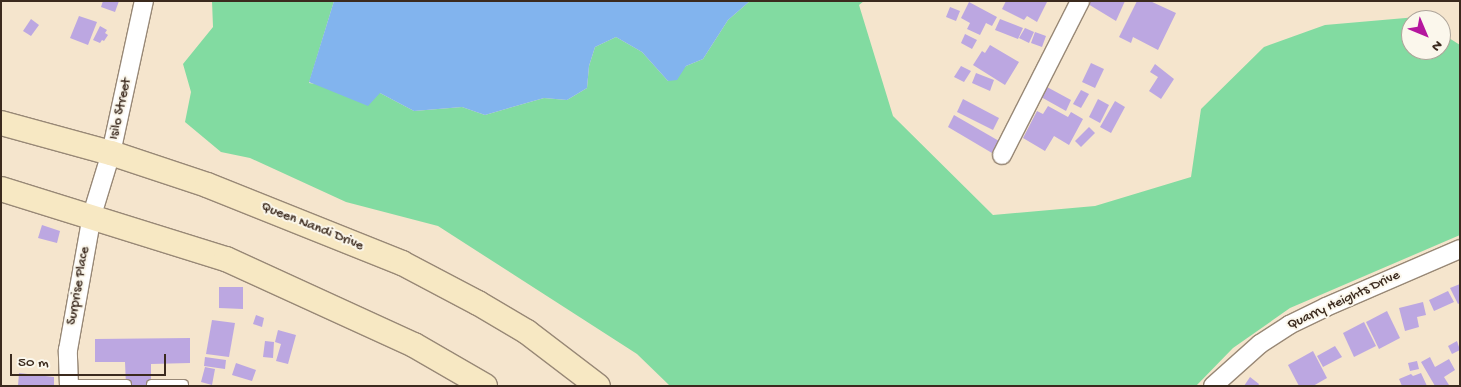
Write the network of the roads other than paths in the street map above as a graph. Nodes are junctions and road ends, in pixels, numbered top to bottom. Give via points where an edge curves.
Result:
1 (144, 1) edge
2 (1080, 1) edge
3 (1, 122) edge
4 (111, 152) junction
5 (1002, 155) dead end
6 (1, 189) edge
7 (92, 215) junction
8 (1460, 248) edge
9 (126, 384) dead end
10 (151, 384) dead end
11 (183, 384) dead end
12 (69, 385) edge
13 (485, 386) edge
14 (598, 386) edge
15 (1213, 386) edge

1 - 4 street, Isilo Street
2 - 5 street
3 - 4 main road, Queen Nandi Drive
4 - 7 street, Isilo Street
4 - 14 main road, Queen Nandi Drive via 207,185 402,263 526,332
6 - 7 main road
7 - 12 street, Surprise Place via 68,350
7 - 13 main road via 274,278 414,345
8 - 15 street, Quarry Heights Drive via 1289,325 1260,344
9 - 12 lane
10 - 11 lane

